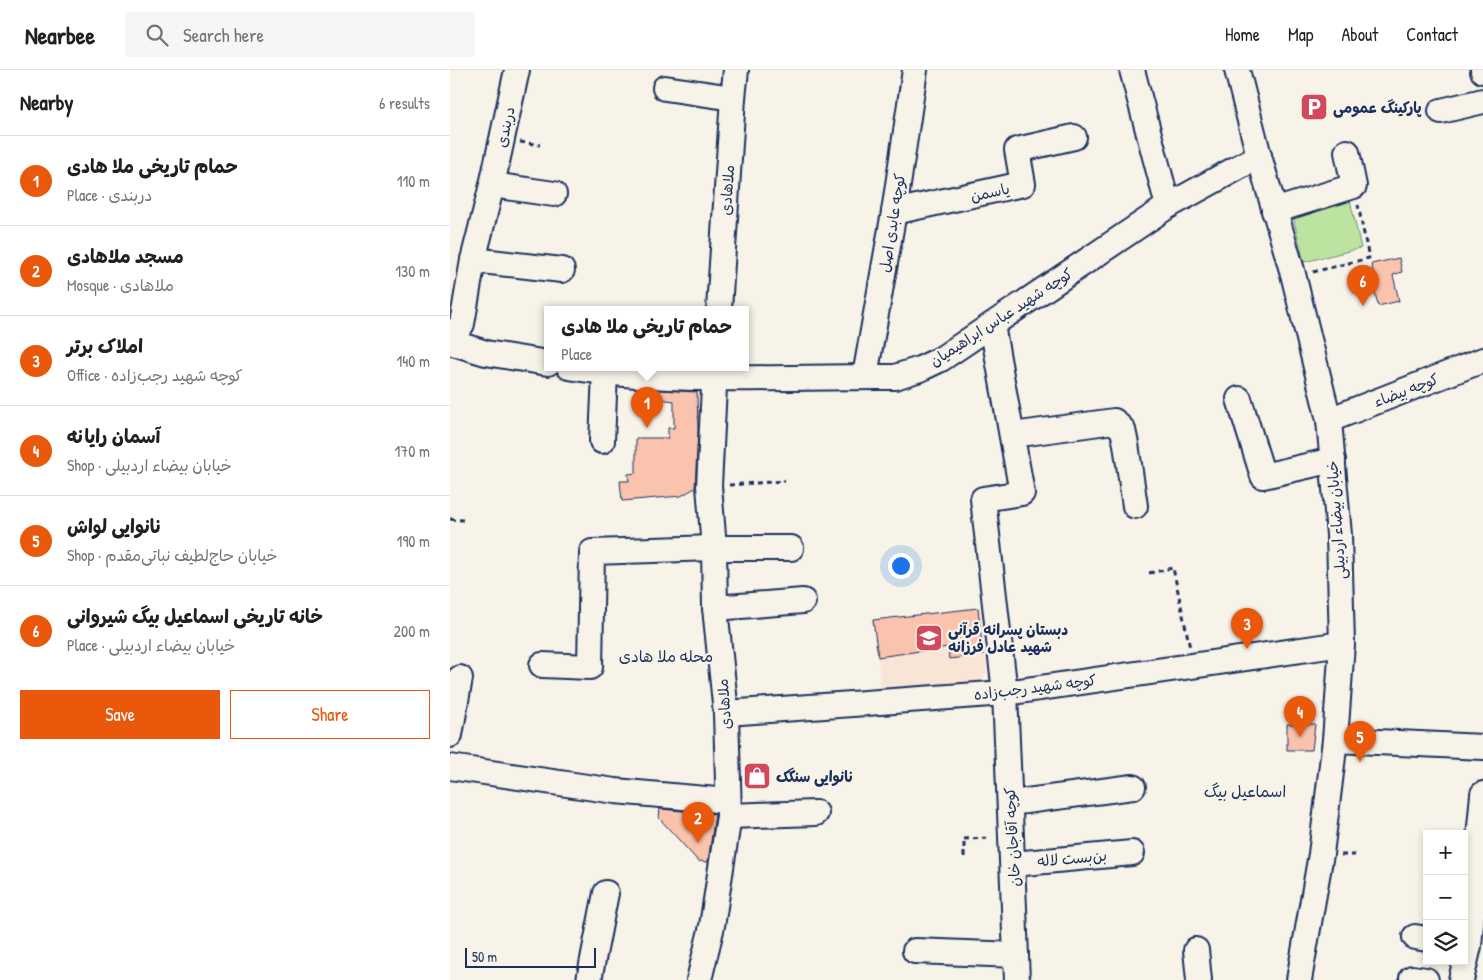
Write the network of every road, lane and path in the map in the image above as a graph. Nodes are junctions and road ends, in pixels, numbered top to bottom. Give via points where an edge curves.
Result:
1 (517, 70) edge
2 (736, 70) edge
3 (915, 70) edge
4 (1132, 70) edge
5 (1237, 70) edge
6 (665, 88) dead end
7 (732, 98) junction
8 (1483, 101) edge
9 (1441, 111) dead end
10 (1074, 137) dead end
11 (1347, 152) dead end
12 (1258, 156) junction
13 (492, 185) junction
14 (1354, 186) junction
15 (554, 194) dead end
16 (1168, 206) junction
17 (1274, 210) junction
18 (894, 212) junction
19 (473, 260) junction
20 (562, 270) dead end
21 (1293, 277) junction
22 (719, 306) edge
23 (992, 325) junction
24 (450, 341) edge
25 (1483, 360) edge
26 (544, 362) edge
27 (593, 371) edge
28 (715, 372) edge
29 (605, 373) junction
30 (865, 376) junction
31 (1239, 399) dead end
32 (1330, 420) junction
33 (1013, 436) junction
34 (602, 441) dead end
35 (1333, 460) junction
36 (784, 481) dead end
37 (709, 486) junction
38 (1135, 506) dead end
39 (450, 519) edge
40 (463, 520) dead end
41 (714, 548) junction
42 (792, 548) dead end
43 (1149, 573) dead end
44 (803, 601) dead end
45 (715, 608) junction
46 (1342, 644) junction
47 (542, 665) dead end
48 (1194, 665) junction
49 (460, 678) dead end
50 (1005, 693) junction
51 (726, 713) junction
52 (450, 735) edge
53 (1335, 740) junction
54 (1483, 747) edge
55 (450, 767) edge
56 (1133, 787) dead end
57 (1483, 794) edge
58 (1010, 804) junction
59 (728, 808) junction
60 (816, 813) dead end
61 (1012, 837) junction
62 (1132, 853) dead end
63 (964, 857) dead end
64 (1013, 864) junction
65 (606, 893) dead end
66 (1468, 927) edge
67 (1196, 950) dead end
68 (915, 951) dead end
69 (1016, 955) junction
70 (1463, 965) edge
71 (589, 980) edge
72 (699, 980) edge
73 (1017, 980) edge
74 (1199, 980) edge
75 (1299, 980) edge
76 (1461, 980) edge

1 - 13 street, دربندی
2 - 7 street, ملاهادی
3 - 18 street, کوچه عابدی اصل
4 - 16 street
5 - 12 street, خیابان بیضاء اردبیلی
6 - 7 street
7 - 22 street, ملاهادی
8 - 9 street
10 - 18 street, یاسمن via 1017,150 1023,184
11 - 14 street
12 - 16 street, کوچه شهید عباس ابراهیمیان
12 - 17 street, خیابان بیضاء اردبیلی
13 - 15 street
13 - 19 street, دربندی
14 - 17 street
14 - 21 path via 1369,258
16 - 23 street, کوچه شهید عباس ابراهیمیان
17 - 21 street, خیابان بیضاء اردبیلی
18 - 30 street, کوچه عابدی اصل
19 - 20 street
19 - 24 street, دربندی via 462,324
21 - 32 street, خیابان بیضاء اردبیلی
23 - 30 street, کوچه شهید عباس ابراهیمیان via 941,359 920,368 895,377
23 - 33 street
24 - 26 street, دربندی via 486,353
25 - 32 street, کوچه بیضاء
27 - 29 street
28 - 29 street
28 - 30 street, کوچه شهید عباس ابراهیمیان
28 - 37 street, ملاهادی
29 - 34 street
31 - 35 street via 1263,476
32 - 35 street, خیابان بیضاء اردبیلی
33 - 38 street via 1114,421 1122,430 1126,444
33 - 50 street, کوچه آقاجان خان via 1022,493 983,499
35 - 46 street, خیابان بیضاء اردبیلی
36 - 37 path
37 - 41 street, ملاهادی
39 - 40 path
41 - 42 street
41 - 45 street, ملاهادی
41 - 47 street via 592,552 590,667
43 - 48 path via 1173,568
44 - 45 street
45 - 51 street, ملاهادی
46 - 48 street, کوچه شهید رجب‌زاده
46 - 53 street, خیابان بیضاء اردبیلی
48 - 50 street, کوچه شهید رجب‌زاده
49 - 52 street
50 - 51 street, کوچه شهید رجب‌زاده
50 - 58 street, کوچه آقاجان خان
51 - 59 street, ملاهادی
53 - 54 street
53 - 75 street, خیابان بیضاء اردبیلی
55 - 59 street
56 - 58 street
57 - 66 street
58 - 61 street, کوچه آقاجان خان
59 - 60 street
59 - 72 street, ملاهادی via 712,926
61 - 63 path via 964,838
61 - 64 street, کوچه آقاجان خان
62 - 64 street, بن‌بست لاله
64 - 69 street, کوچه آقاجان خان
65 - 71 street
67 - 74 street
68 - 69 street
69 - 73 street, کوچه آقاجان خان
70 - 76 street

